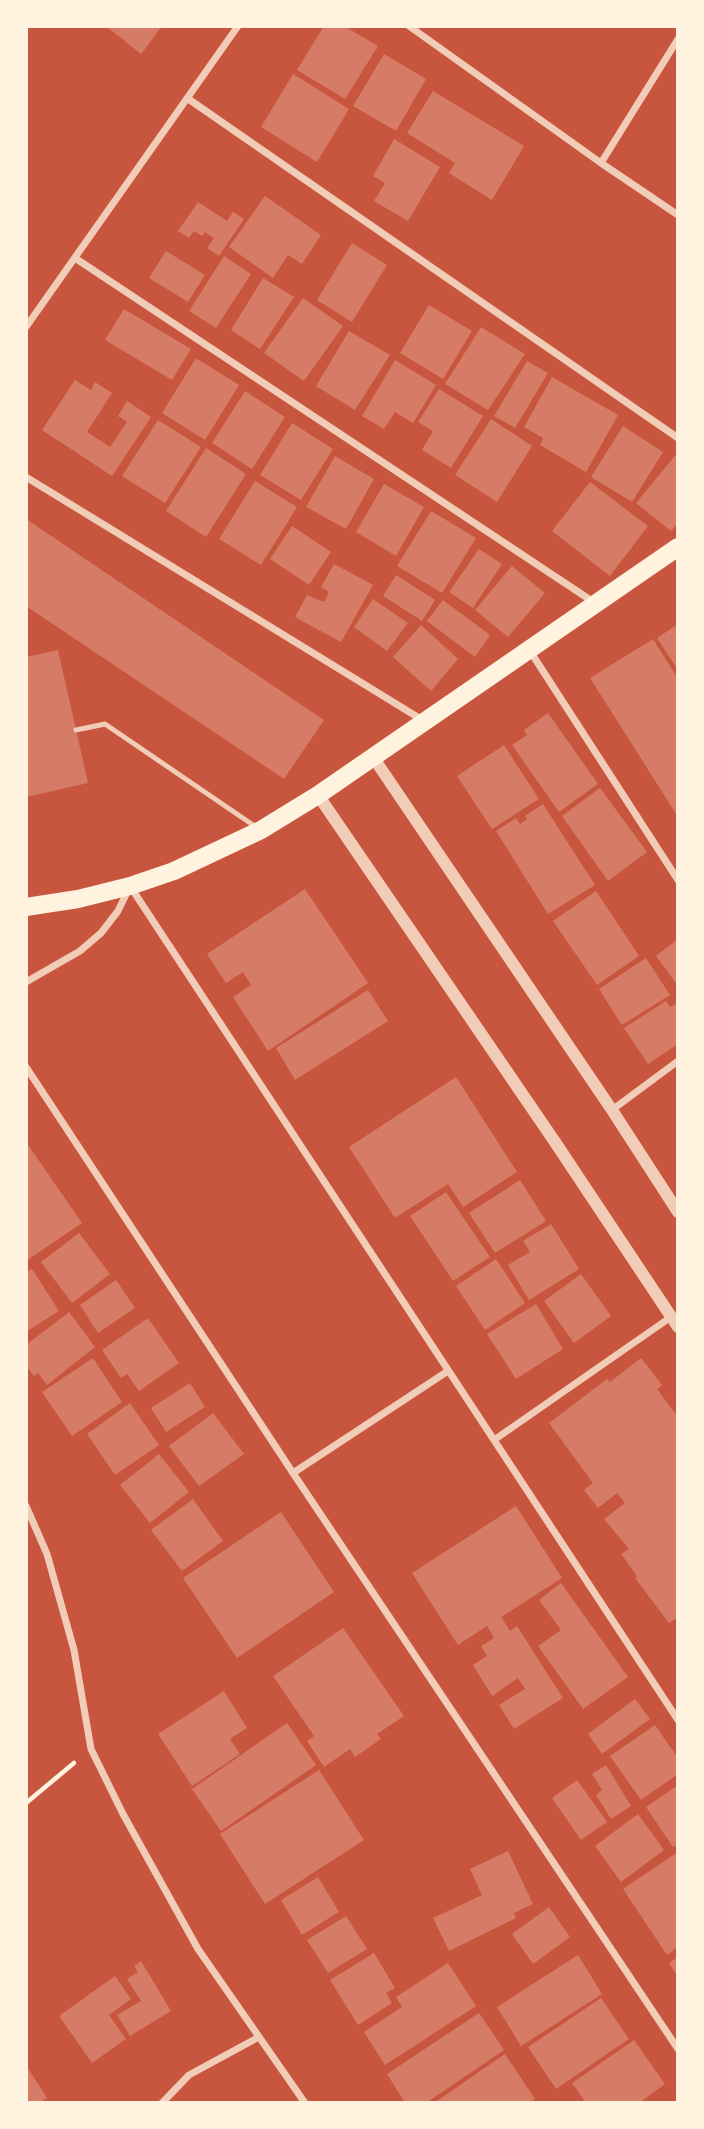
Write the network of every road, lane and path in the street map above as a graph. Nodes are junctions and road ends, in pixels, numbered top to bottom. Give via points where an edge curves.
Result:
1 (238, 26) edge
2 (409, 26) edge
3 (678, 39) edge
4 (187, 98) junction
5 (601, 163) junction
6 (678, 215) edge
7 (75, 258) junction
8 (26, 327) edge
9 (678, 438) edge
10 (26, 477) edge
11 (674, 553) edge
12 (595, 604) junction
13 (529, 649) junction
14 (424, 721) junction
15 (76, 730) dead end
16 (373, 757) junction
17 (318, 796) junction
18 (261, 830) junction
19 (678, 880) edge
20 (130, 886) junction
21 (26, 907) edge
22 (26, 982) edge
23 (678, 1061) edge
24 (26, 1067) edge
25 (612, 1110) junction
26 (678, 1212) edge
27 (674, 1322) edge
28 (448, 1371) junction
29 (494, 1440) junction
30 (293, 1473) junction
31 (26, 1506) edge
32 (678, 1720) edge
33 (91, 1749) junction
34 (26, 1803) edge
35 (259, 2037) junction
36 (678, 2049) edge
37 (162, 2103) edge
38 (305, 2103) edge

1 - 4 street
2 - 5 street
3 - 5 street
4 - 7 street
4 - 9 street
5 - 6 street
7 - 8 street
7 - 12 street
10 - 14 street
11 - 12 main road
12 - 13 main road
13 - 14 main road
13 - 19 street
14 - 16 main road
15 - 18 lane via 105,724
16 - 17 main road
16 - 25 street
17 - 18 main road
17 - 27 street
18 - 20 main road via 185,867
20 - 21 main road
20 - 22 street via 101,933 80,951
20 - 28 street
23 - 25 street
24 - 30 street
25 - 26 street
27 - 29 street
28 - 29 street
28 - 30 street
29 - 32 street
30 - 36 street
31 - 33 street via 47,1554 74,1650
33 - 34 path
33 - 35 street via 198,1949
35 - 37 street via 188,2075
35 - 38 street

